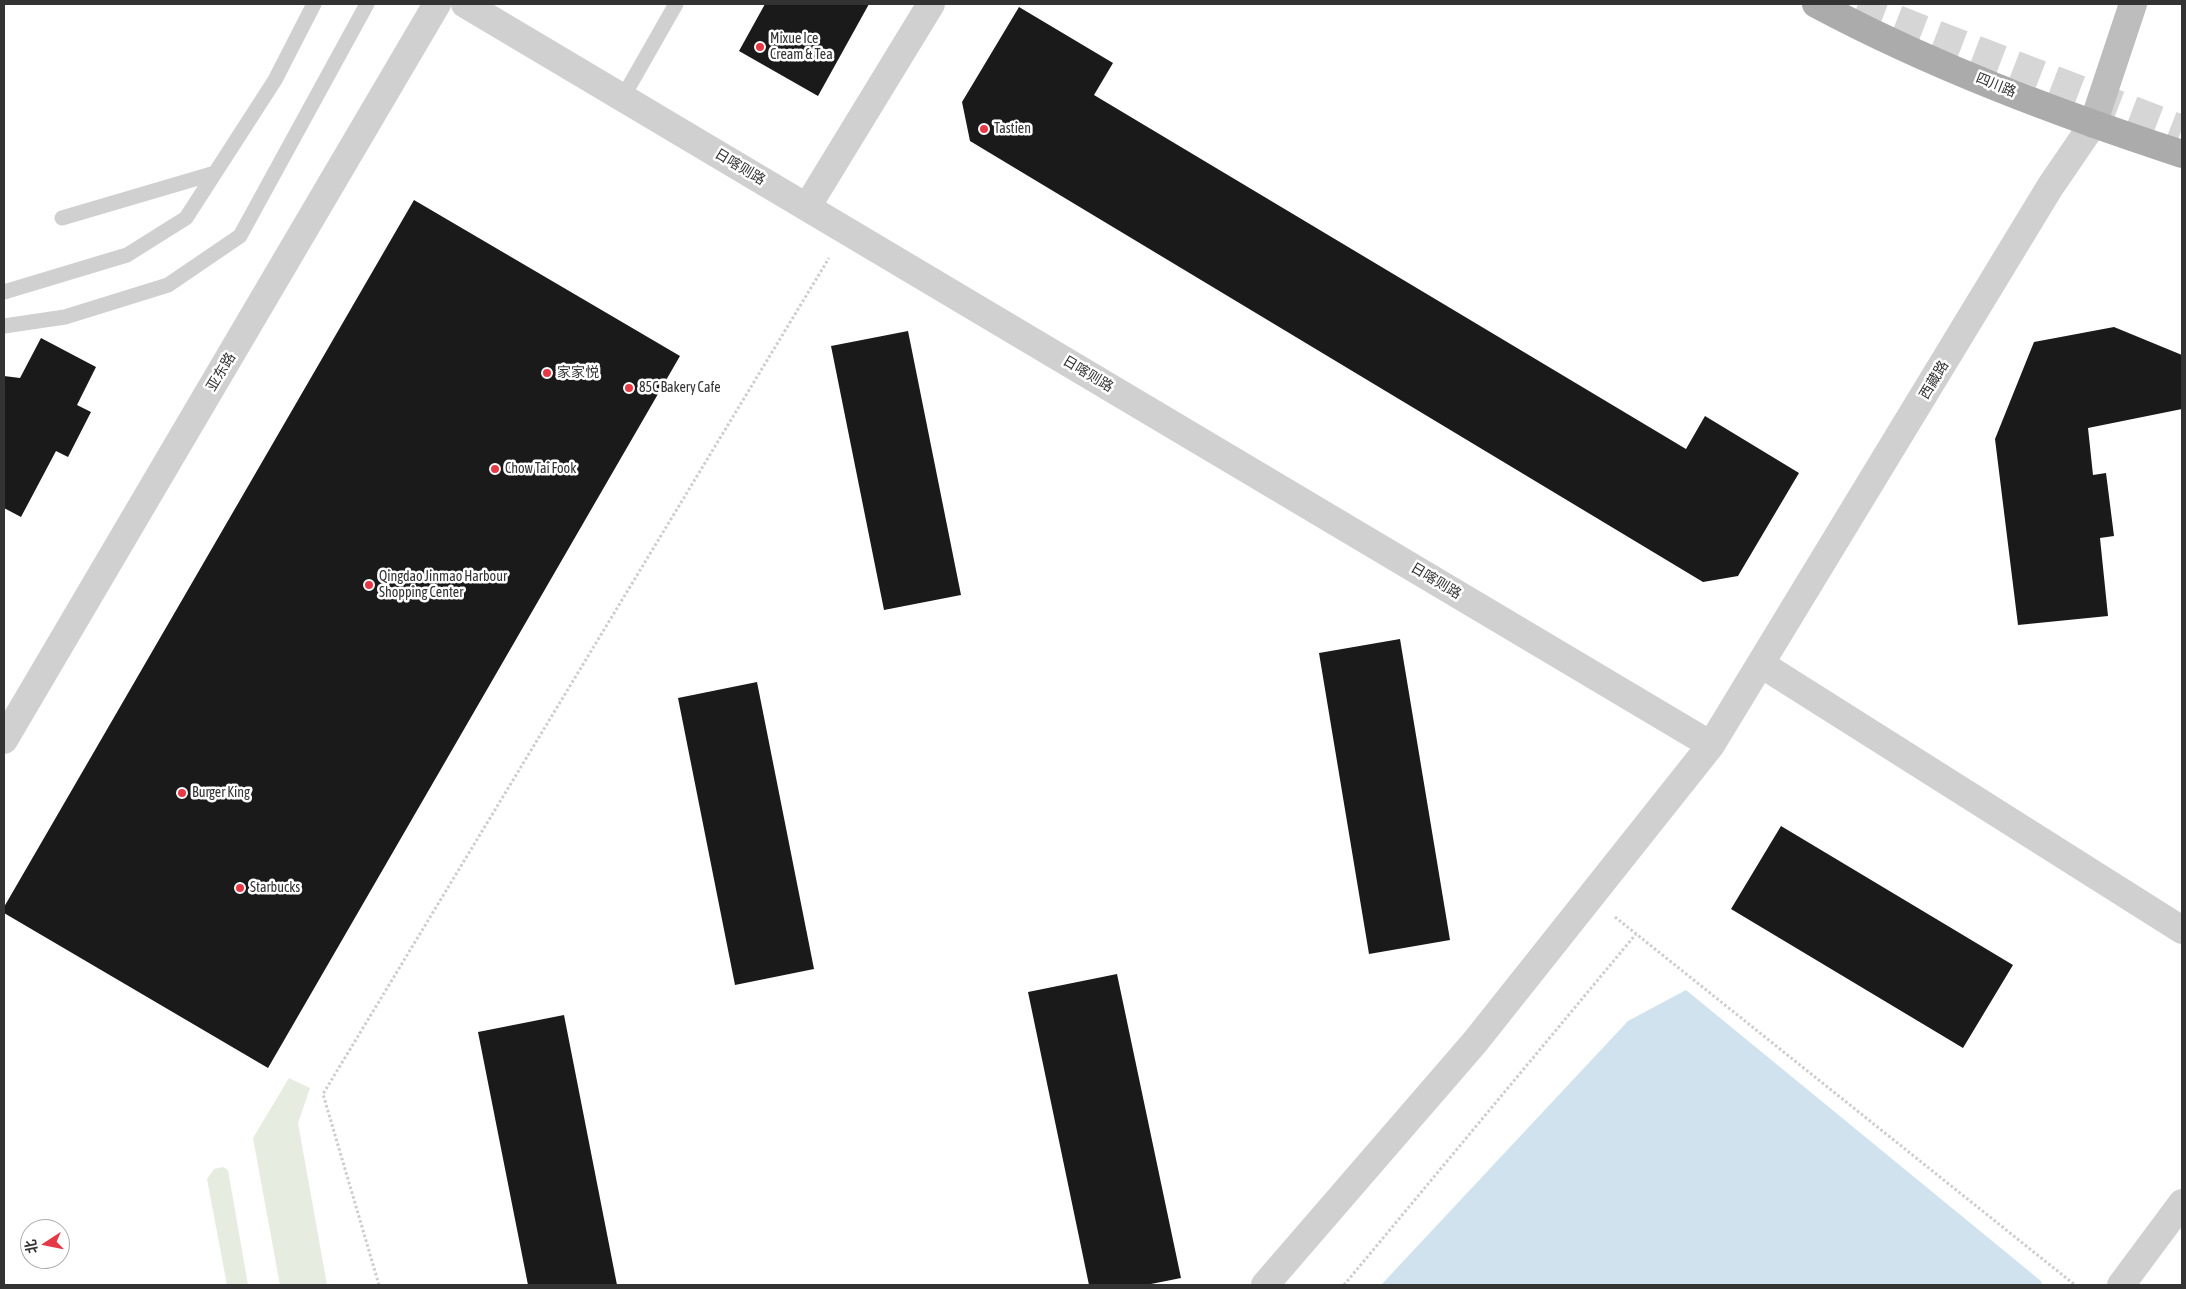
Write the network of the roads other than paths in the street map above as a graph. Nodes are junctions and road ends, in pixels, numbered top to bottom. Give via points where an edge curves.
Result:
1 (314, 4) edge
2 (367, 4) edge
3 (438, 4) edge
4 (465, 4) edge
5 (676, 4) edge
6 (931, 4) edge
7 (1816, 4) edge
8 (2133, 4) edge
9 (623, 97) junction
10 (2093, 124) junction
11 (2182, 154) edge
12 (215, 173) junction
13 (807, 207) junction
14 (62, 218) dead end
15 (4, 292) edge
16 (4, 326) edge
17 (1761, 664) junction
18 (4, 740) edge
19 (1711, 745) junction
20 (2182, 930) edge
21 (2182, 1203) edge
22 (1265, 1285) edge
23 (2121, 1285) edge

1 - 12 lane via 275,80
2 - 16 lane via 240,236 168,285 66,317
3 - 18 street, 亚东路
4 - 9 street, 日喀则路
5 - 9 lane
6 - 13 street
7 - 10 main road, 四川路 via 1878,37
8 - 10 street, 西藏路
9 - 13 street, 日喀则路
10 - 11 main road, 四川路
10 - 17 street, 西藏路 via 2050,187
12 - 14 lane
12 - 15 lane via 186,218 127,255
13 - 19 street, 日喀则路
17 - 19 street, 西藏路
17 - 20 street
19 - 22 street, 西藏路 via 1475,1042
21 - 23 street

